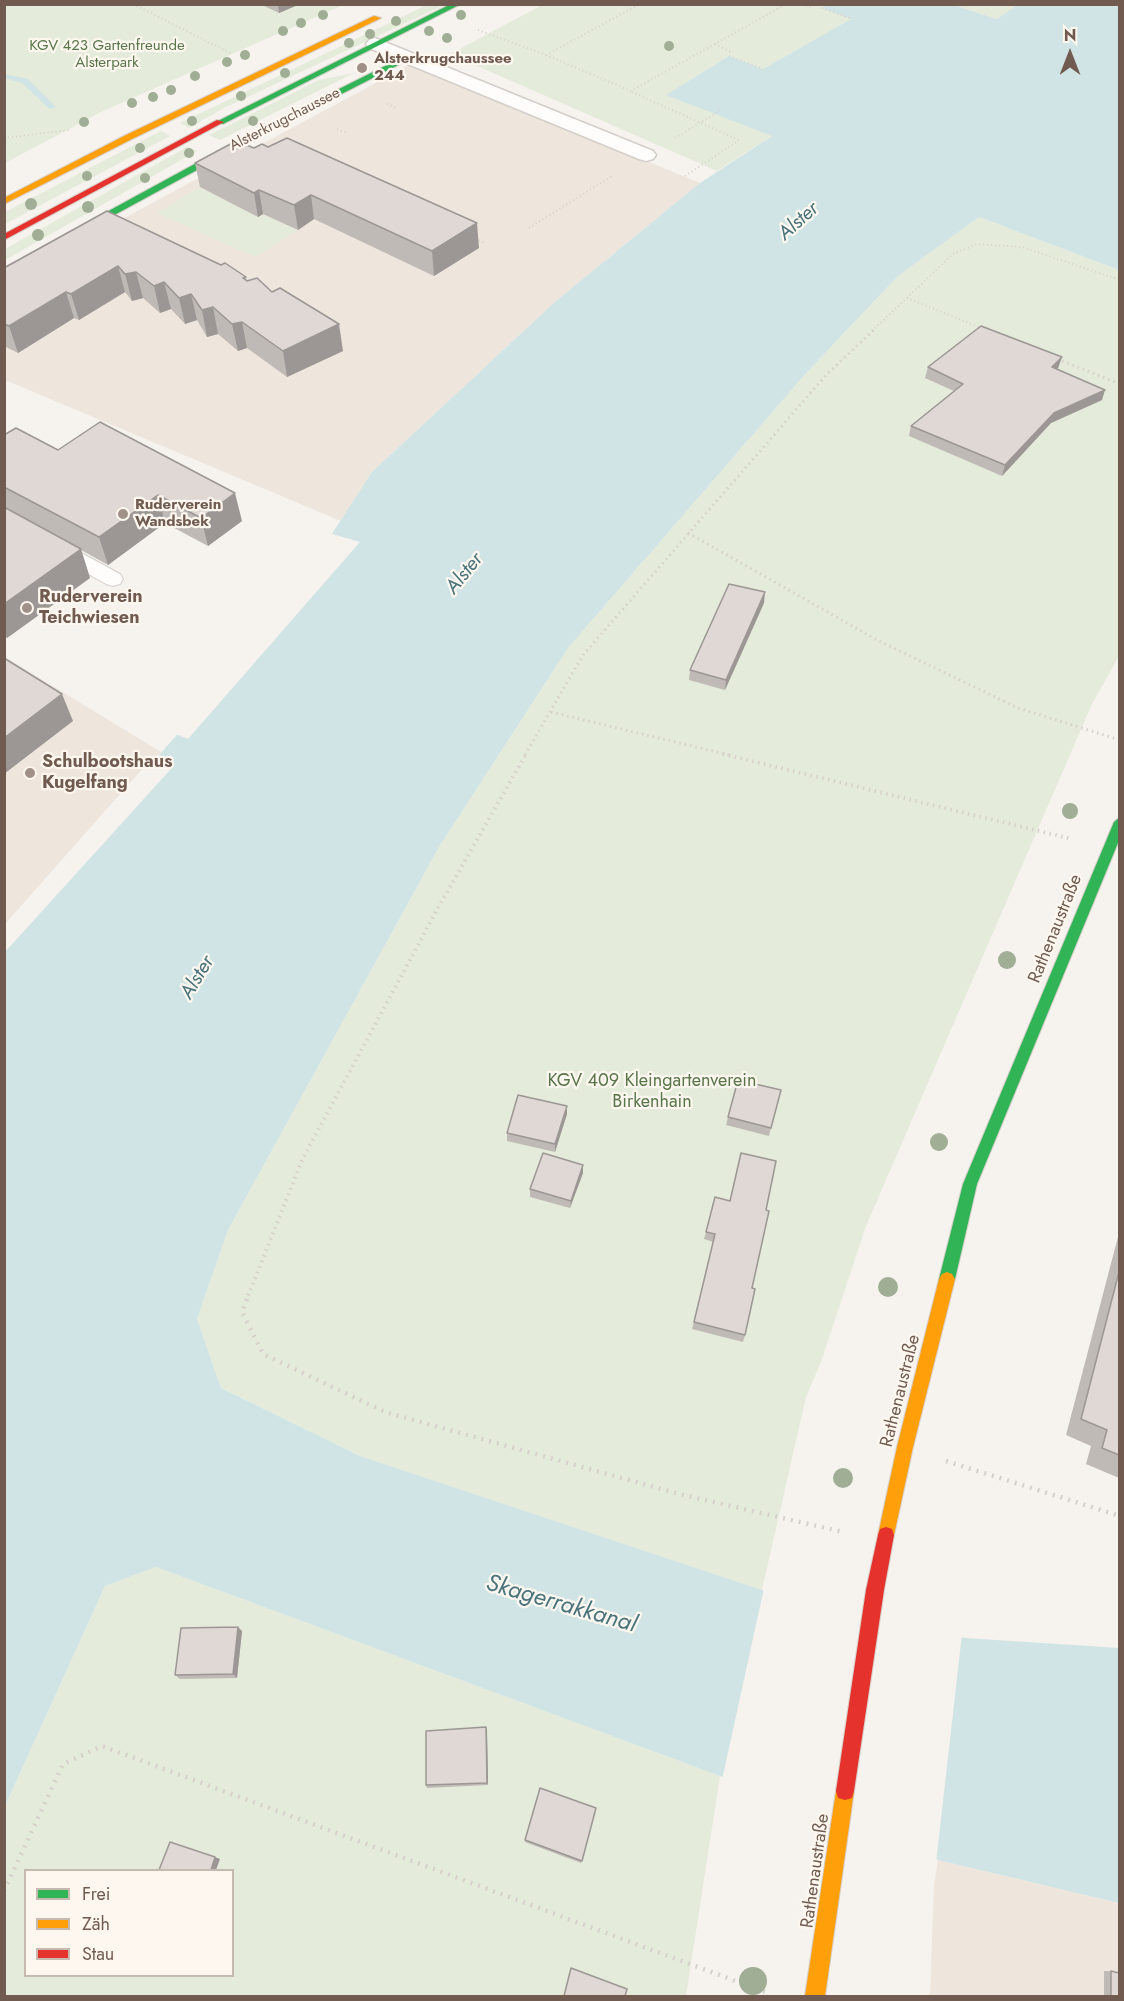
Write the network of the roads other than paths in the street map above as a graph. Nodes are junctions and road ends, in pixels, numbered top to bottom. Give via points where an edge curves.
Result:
1 (458, 4) edge
2 (385, 15) dead end
3 (375, 44) junction
4 (408, 58) junction
5 (646, 155) road end
6 (4, 202) edge
7 (4, 238) edge
8 (4, 272) edge
9 (4, 517) edge
10 (113, 579) dead end
11 (1119, 822) edge
12 (815, 1996) edge

1 - 3 street, Alsterkrugchaussee
2 - 6 street via 129,137
3 - 4 street
3 - 7 street, Alsterkrugchaussee via 190,137
4 - 5 street
4 - 8 street, Alsterkrugchaussee via 262,131
9 - 10 lane
11 - 12 street, Rathenaustraße via 970,1184 905,1447 875,1590

